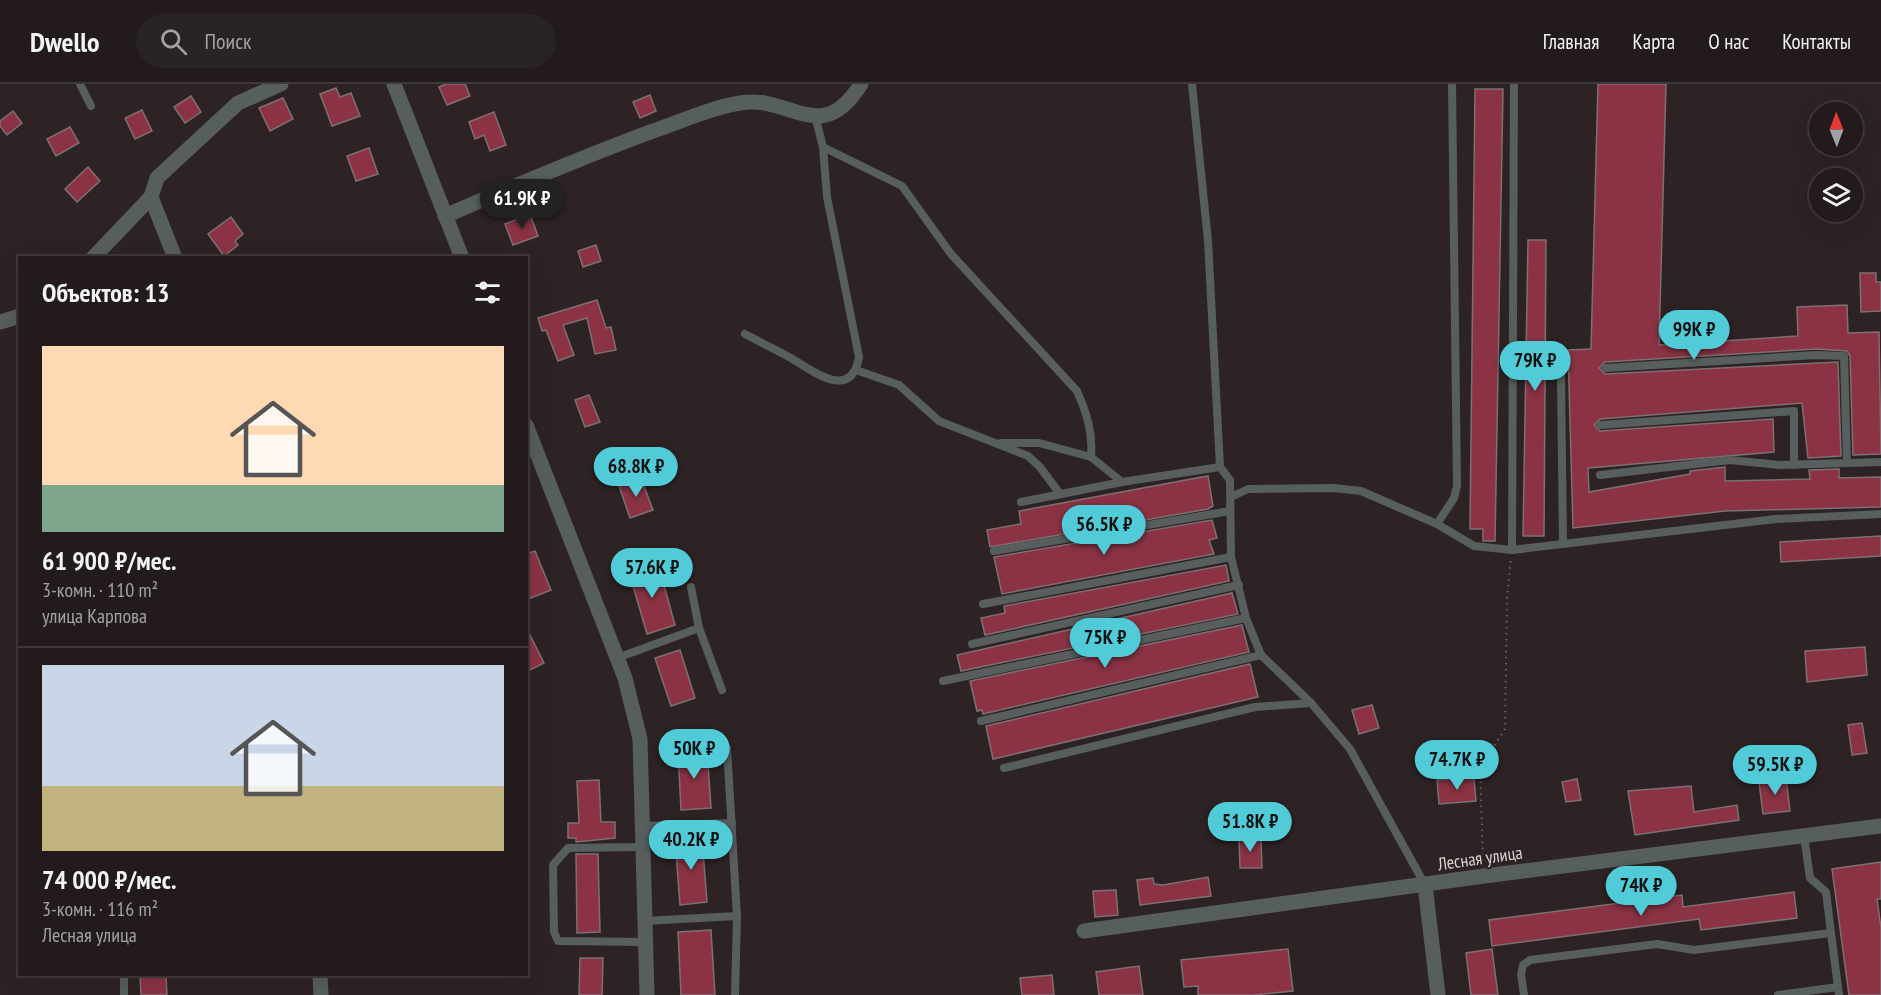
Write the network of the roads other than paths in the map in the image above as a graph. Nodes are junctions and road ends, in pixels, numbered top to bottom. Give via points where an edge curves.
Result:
1 (80, 84) edge
2 (281, 84) edge
3 (394, 84) edge
4 (861, 84) edge
5 (1192, 84) edge
6 (1452, 84) edge
7 (1514, 84) edge
8 (91, 106) dead end
9 (815, 116) junction
10 (823, 147) junction
11 (151, 197) junction
12 (446, 216) junction
13 (95, 256) edge
14 (175, 256) edge
15 (461, 256) edge
16 (18, 317) edge
17 (0, 322) edge
18 (745, 334) dead end
19 (1605, 368) dead end
20 (856, 370) junction
21 (1561, 377) dead end
22 (1600, 425) dead end
23 (528, 430) edge
24 (997, 443) junction
25 (1091, 457) junction
26 (1881, 462) edge
27 (1847, 463) junction
28 (1794, 465) junction
29 (1220, 467) junction
30 (1600, 475) dead end
31 (1122, 482) junction
32 (1060, 494) junction
33 (1231, 497) junction
34 (1020, 502) dead end
35 (1230, 511) junction
36 (1881, 514) edge
37 (1437, 524) junction
38 (1563, 544) junction
39 (1512, 550) junction
40 (994, 551) dead end
41 (1231, 557) junction
42 (1239, 585) junction
43 (690, 587) dead end
44 (983, 604) dead end
45 (1246, 618) junction
46 (699, 628) junction
47 (972, 644) dead end
48 (1261, 655) junction
49 (617, 658) junction
50 (943, 681) dead end
51 (722, 690) dead end
52 (1311, 703) junction
53 (981, 721) dead end
54 (727, 748) dead end
55 (1004, 768) dead end
56 (732, 823) junction
57 (642, 826) junction
58 (1881, 826) edge
59 (1804, 836) junction
60 (642, 847) junction
61 (1425, 885) junction
62 (737, 916) junction
63 (645, 921) junction
64 (1084, 931) dead end
65 (1831, 933) junction
66 (645, 942) junction
67 (124, 976) edge
68 (320, 976) edge
69 (1838, 991) edge
70 (124, 995) edge
71 (321, 995) edge
72 (646, 995) edge
73 (735, 995) edge
74 (1438, 995) edge
75 (1524, 995) edge
76 (1778, 995) edge

1 - 8 lane
2 - 11 street via 238,103 157,178
3 - 12 street
4 - 9 street via 849,103 832,114
5 - 29 lane via 1210,264
6 - 37 lane via 1457,486
7 - 39 lane
9 - 10 lane
9 - 12 street via 752,101 723,106 590,154
10 - 20 lane via 827,197 859,357
10 - 25 lane via 902,186 951,254 1077,392 1088,417
11 - 13 street
11 - 14 street
12 - 15 street
16 - 17 street
18 - 20 lane via 832,381 846,379
19 - 27 lane via 1844,356
20 - 24 lane via 899,385 939,421
21 - 38 lane
22 - 28 lane via 1794,411
23 - 49 street
24 - 25 lane via 1038,443
24 - 32 lane via 1028,456
25 - 31 lane
26 - 27 lane
27 - 28 lane
28 - 30 lane via 1730,460
29 - 31 lane
29 - 33 lane via 1230,480
31 - 32 lane
32 - 34 lane
33 - 35 lane
33 - 37 lane via 1248,489 1361,491
35 - 40 lane
35 - 41 lane
36 - 38 lane via 1776,519
37 - 39 lane via 1474,546
38 - 39 lane
41 - 42 lane
41 - 44 lane
42 - 45 lane
42 - 47 lane
43 - 46 lane
45 - 48 lane
45 - 50 lane
46 - 49 lane
46 - 51 lane
48 - 52 lane
48 - 53 lane
49 - 57 street via 640,739
52 - 55 lane via 1255,706
52 - 61 lane via 1350,748
54 - 56 lane
56 - 57 lane
56 - 62 lane
57 - 60 street
58 - 59 street, Лесная улица
59 - 61 street, Лесная улица
59 - 65 lane via 1810,878 1826,892
60 - 63 street
60 - 66 lane via 568,848 560,854 553,865 554,932 558,941
61 - 64 street, Лесная улица
61 - 74 street
62 - 63 lane
62 - 73 lane
63 - 66 street
65 - 69 lane
65 - 75 lane via 1694,950 1657,944 1530,960 1523,965 1521,974
66 - 72 street
67 - 70 lane
68 - 71 street
69 - 76 lane

